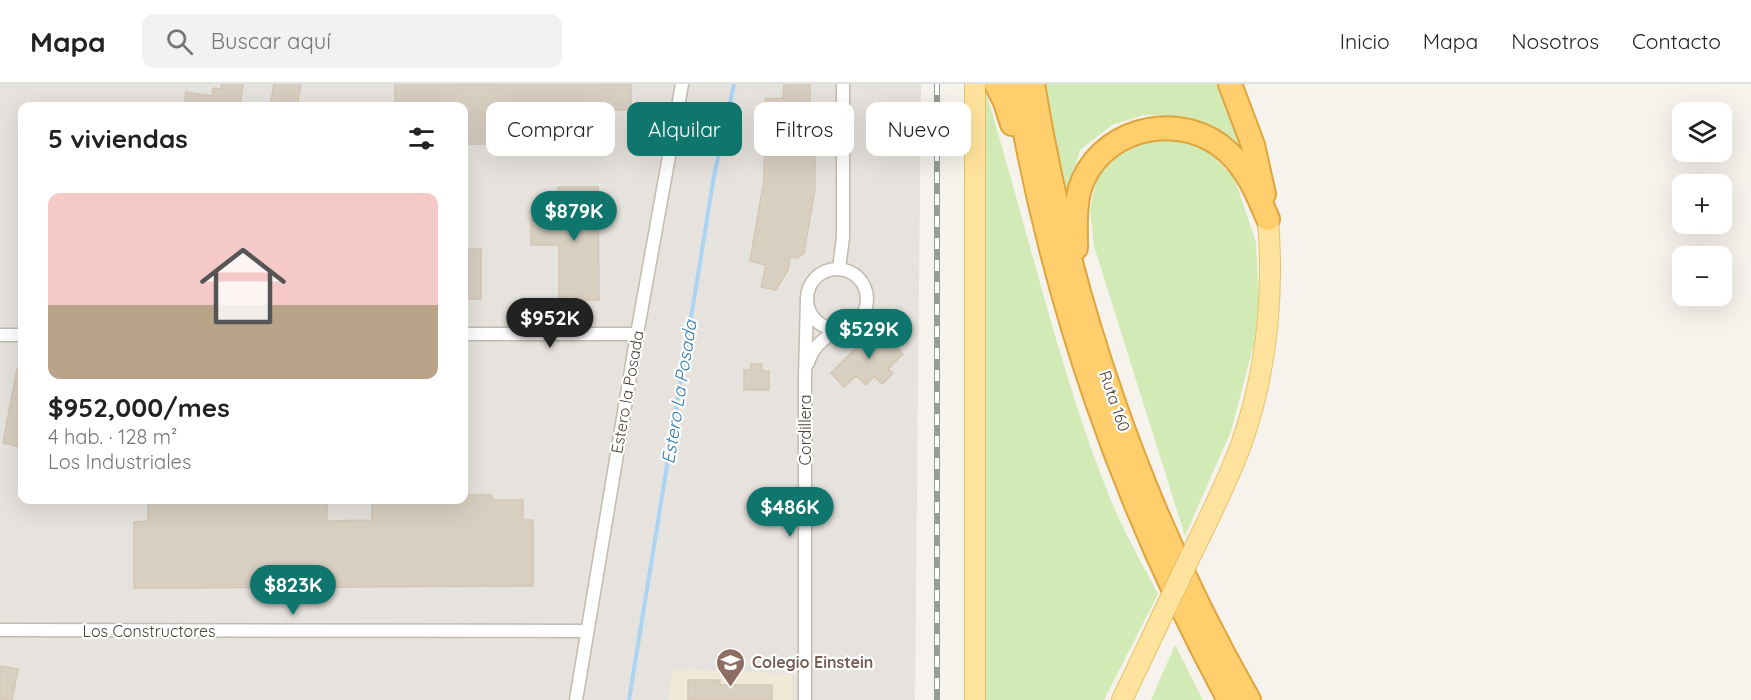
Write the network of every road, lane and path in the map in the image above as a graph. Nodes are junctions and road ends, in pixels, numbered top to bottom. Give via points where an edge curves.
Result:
1 (682, 84) edge
2 (843, 84) edge
3 (975, 84) edge
4 (996, 84) edge
5 (1016, 84) edge
6 (1033, 84) edge
7 (1230, 84) edge
8 (1034, 181) junction
9 (1268, 219) junction
10 (839, 269) junction
11 (1079, 291) junction
12 (807, 299) junction
13 (841, 328) junction
14 (468, 334) edge
15 (637, 334) junction
16 (0, 335) edge
17 (18, 335) edge
18 (805, 376) junction
19 (0, 630) edge
20 (587, 631) junction
21 (576, 700) edge
22 (805, 700) edge
23 (975, 700) edge
24 (1122, 700) edge
25 (1229, 700) edge
26 (1249, 700) edge

1 - 15 street, Estero la Posada
2 - 10 street via 843,237
3 - 23 main road
4 - 8 highway
5 - 8 highway, Ruta 160
6 - 11 highway, Ruta 160
7 - 9 highway via 1253,145
8 - 25 highway, Ruta 160 via 1063,300 1112,446 1166,575
9 - 11 highway via 1244,171 1220,145 1186,129 1162,127 1139,131 1106,149 1083,182 1076,217
9 - 24 main road, bridge via 1269,305 1255,398 1232,469
10 - 12 street, Cordillera via 821,274 813,281
10 - 13 street, Cordillera via 857,276 867,293 864,312 850,326
11 - 26 highway, Ruta 160 via 1152,501 1195,597
12 - 13 street via 821,324
12 - 18 street, Cordillera
13 - 18 street, Cordillera via 815,346
14 - 15 street
15 - 20 street, Estero la Posada
16 - 17 street
18 - 22 street, Cordillera
19 - 20 street, Los Constructores
20 - 21 street, Estero la Posada

